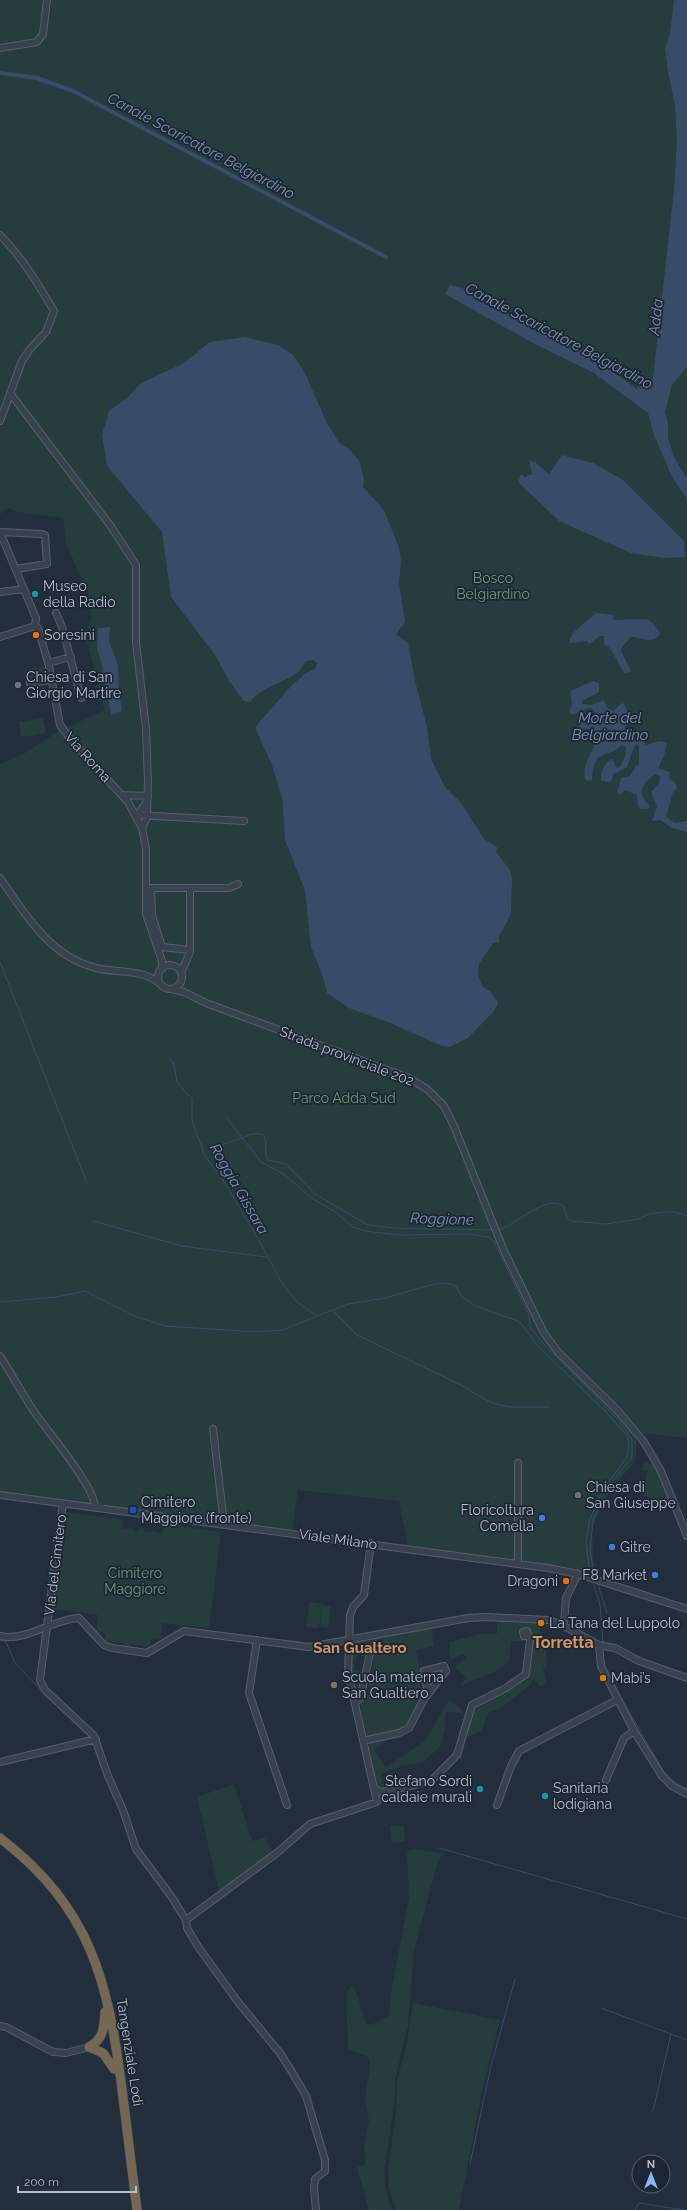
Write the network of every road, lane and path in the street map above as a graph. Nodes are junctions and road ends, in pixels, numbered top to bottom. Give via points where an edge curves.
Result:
1 (47, 0) edge
2 (0, 48) edge
3 (0, 235) edge
4 (10, 393) junction
5 (0, 421) edge
6 (0, 532) edge
7 (16, 569) junction
8 (24, 589) junction
9 (0, 592) edge
10 (56, 613) dead end
11 (35, 626) junction
12 (0, 637) edge
13 (71, 657) junction
14 (48, 663) junction
15 (51, 680) junction
16 (30, 684) dead end
17 (81, 698) dead end
18 (122, 795) junction
19 (148, 796) junction
20 (137, 812) junction
21 (147, 814) junction
22 (244, 821) dead end
23 (142, 828) junction
24 (0, 878) edge
25 (238, 884) dead end
26 (190, 888) junction
27 (190, 950) junction
28 (160, 958) junction
29 (185, 962) junction
30 (172, 966) junction
31 (161, 970) junction
32 (140, 974) junction
33 (181, 977) junction
34 (160, 984) junction
35 (172, 989) junction
36 (189, 994) junction
37 (0, 1356) edge
38 (213, 1429) dead end
39 (518, 1463) dead end
40 (0, 1495) edge
41 (63, 1504) junction
42 (95, 1508) junction
43 (224, 1524) junction
44 (687, 1536) edge
45 (371, 1543) junction
46 (518, 1563) junction
47 (578, 1574) junction
48 (671, 1603) junction
49 (687, 1604) edge
50 (687, 1609) edge
51 (564, 1625) junction
52 (48, 1626) junction
53 (350, 1629) junction
54 (528, 1635) dead end
55 (0, 1636) edge
56 (359, 1638) junction
57 (257, 1640) junction
58 (350, 1640) junction
59 (375, 1644) dead end
60 (599, 1645) junction
61 (687, 1678) edge
62 (430, 1692) junction
63 (617, 1700) junction
64 (355, 1702) junction
65 (634, 1731) junction
66 (96, 1739) junction
67 (363, 1741) junction
68 (0, 1762) edge
69 (606, 1780) dead end
70 (374, 1787) junction
71 (687, 1794) edge
72 (287, 1805) dead end
73 (497, 1805) dead end
74 (0, 1838) edge
75 (0, 1845) edge
76 (186, 1920) junction
77 (105, 2012) junction
78 (0, 2026) edge
79 (89, 2047) junction
80 (114, 2068) junction
81 (133, 2210) edge
82 (137, 2210) edge
83 (316, 2210) edge

1 - 2 street via 43,34 37,42
3 - 4 street via 12,247 54,311 46,332 22,361
4 - 5 street
4 - 19 street via 110,525 136,565 136,642 146,729
6 - 7 street, Via Roma
6 - 7 street via 44,534 47,564
7 - 8 street, Via Roma
8 - 9 street
8 - 11 street, Via Roma via 36,618
10 - 13 street
11 - 12 street
11 - 14 street, Via Roma via 38,628
13 - 14 street
13 - 17 street
14 - 15 street, Via Roma
15 - 16 street
15 - 18 street, Via Roma via 62,728
18 - 19 street
18 - 20 street, Via Roma
19 - 20 street via 145,806
19 - 21 street
20 - 21 street
20 - 23 street, Via Roma
21 - 22 street
21 - 23 street
23 - 28 street, Via Roma via 146,849 146,914
24 - 32 street, Strada provinciale 202 via 34,927 62,952 95,967
25 - 26 street via 230,888
26 - 27 street
26 - 27 street via 151,888 151,905 153,921 163,948
27 - 29 street
28 - 30 street
28 - 31 street, Via Roma
29 - 30 street, Strada provinciale 202
29 - 33 street
30 - 31 street, Strada provinciale 202
30 - 33 street
31 - 32 street, Strada provinciale 202 via 154,974
31 - 34 street via 158,976
32 - 34 street, Strada provinciale 202 via 152,977
33 - 35 street via 178,986
33 - 36 street via 183,987
34 - 35 street, Strada provinciale 202
35 - 36 street, Strada provinciale 202
36 - 44 street, Strada provinciale 202 via 206,1003 409,1078 428,1089 440,1101 454,1126 495,1230 547,1339 636,1431 654,1455
37 - 42 street via 36,1414 68,1457 94,1499
38 - 43 street
39 - 46 street
40 - 41 street, Viale Milano
41 - 42 street, Viale Milano
41 - 52 street, Via del Cimitero
42 - 43 street, Viale Milano
43 - 45 street, Viale Milano
45 - 46 street, Viale Milano
45 - 53 street via 364,1595 352,1610
46 - 47 street, Viale Milano
47 - 48 street, Viale Milano
47 - 51 street via 566,1598
48 - 49 street, Viale Milano
48 - 50 street, Viale Milano
51 - 56 street via 548,1620 486,1617 426,1624
51 - 60 street
52 - 55 street via 18,1635
52 - 57 street via 79,1618 104,1645 147,1653 184,1631
52 - 66 street, Via del Cimitero via 40,1680 45,1690 87,1727
53 - 56 street via 353,1635
53 - 58 street
54 - 70 street via 530,1639 526,1674 506,1688 472,1705 459,1750 452,1760 428,1782 383,1792
56 - 58 street
57 - 58 street via 304,1647
57 - 72 street via 249,1693
58 - 64 street via 348,1670
59 - 64 street via 370,1649 360,1699
60 - 61 street via 615,1648 640,1661
60 - 63 street via 601,1666
62 - 62 street via 445,1672 444,1666 424,1671
62 - 67 street via 409,1728
63 - 65 street
63 - 73 street via 519,1751
64 - 67 street
65 - 69 street via 624,1738
65 - 71 street via 662,1776 672,1786
66 - 68 street
66 - 76 street via 136,1849
67 - 70 street
70 - 76 street via 377,1802 310,1824 278,1852
74 - 82 highway, Tangenziale Lodi via 31,1865 65,1904 85,1936 99,1970 112,2018
75 - 77 highway via 37,1879 69,1920 89,1960
76 - 83 street via 187,1928 199,1948 238,2002 280,2053 306,2096 325,2160 325,2171 315,2179
77 - 79 highway via 100,2039
77 - 80 highway
78 - 79 street via 53,2052 66,2053
79 - 80 highway via 103,2053
80 - 81 highway

